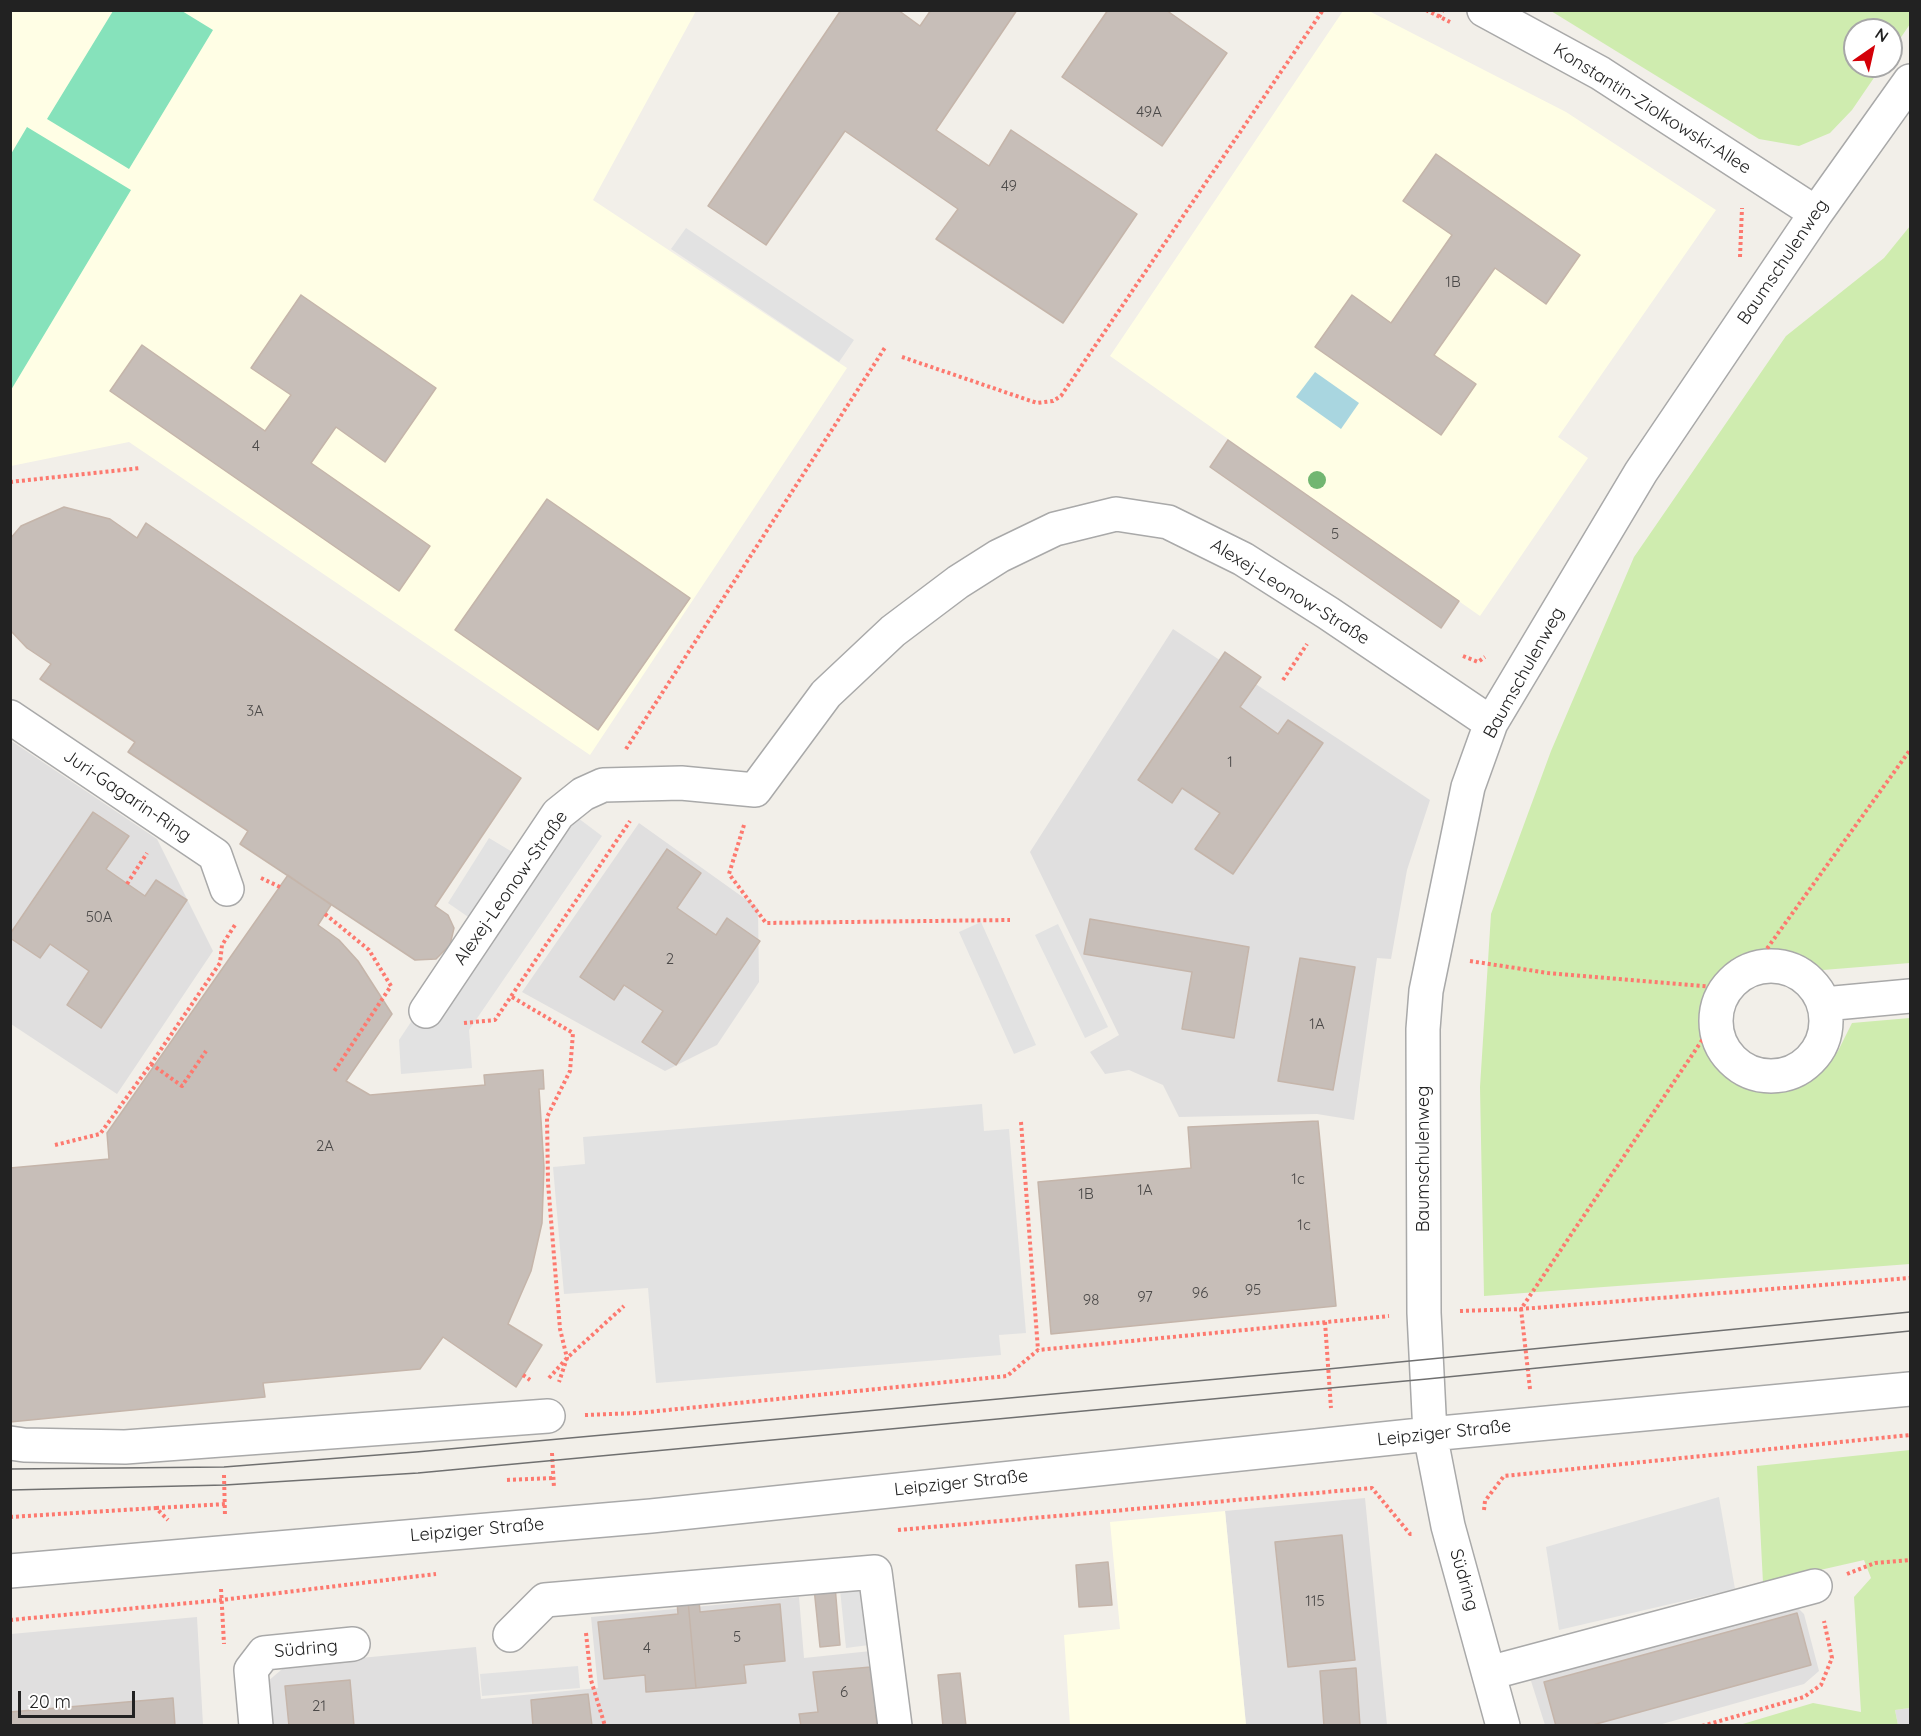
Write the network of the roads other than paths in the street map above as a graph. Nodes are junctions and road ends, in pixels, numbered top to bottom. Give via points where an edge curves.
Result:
1 (1471, 19) edge
2 (1911, 81) edge
3 (1816, 213) junction
4 (10, 717) edge
5 (1491, 723) junction
6 (242, 898) road end
7 (1911, 996) edge
8 (1824, 1005) junction
9 (429, 1007) road end
10 (1911, 1389) edge
11 (548, 1416) road end
12 (1430, 1434) junction
13 (10, 1443) edge
14 (10, 1571) edge
15 (1815, 1586) road end
16 (510, 1635) dead end
17 (352, 1644) dead end
18 (1489, 1673) junction
19 (256, 1725) edge
20 (895, 1725) edge
21 (1503, 1725) edge

1 - 3 street, Konstantin-Ziolkowski-Allee via 1600,73
2 - 3 street, Baumschulenweg
3 - 5 street, Baumschulenweg via 1641,472
4 - 6 street, Juri-Gagarin-Ring via 215,855
5 - 9 street, Alexej-Leonow-Straße via 1243,559 1168,522 1116,514 1055,529 999,556 893,631 826,694 755,790 681,783 603,785 583,794 558,814
5 - 12 street, Baumschulenweg via 1468,787 1426,991 1424,1313
7 - 8 street
8 - 8 street via 1816,989 1788,968 1753,968 1726,988 1718,1004 1718,1039 1727,1056 1742,1068 1760,1076 1779,1076 1797,1070 1812,1058 1822,1042 1826,1024
10 - 12 street, Leipziger Straße
11 - 13 street via 125,1447
12 - 14 street, Leipziger Straße via 651,1516
12 - 18 street, Südring via 1448,1526
15 - 18 street
16 - 20 street via 545,1600 875,1572
17 - 19 street, Südring via 264,1653 251,1670
18 - 21 street, Südring

